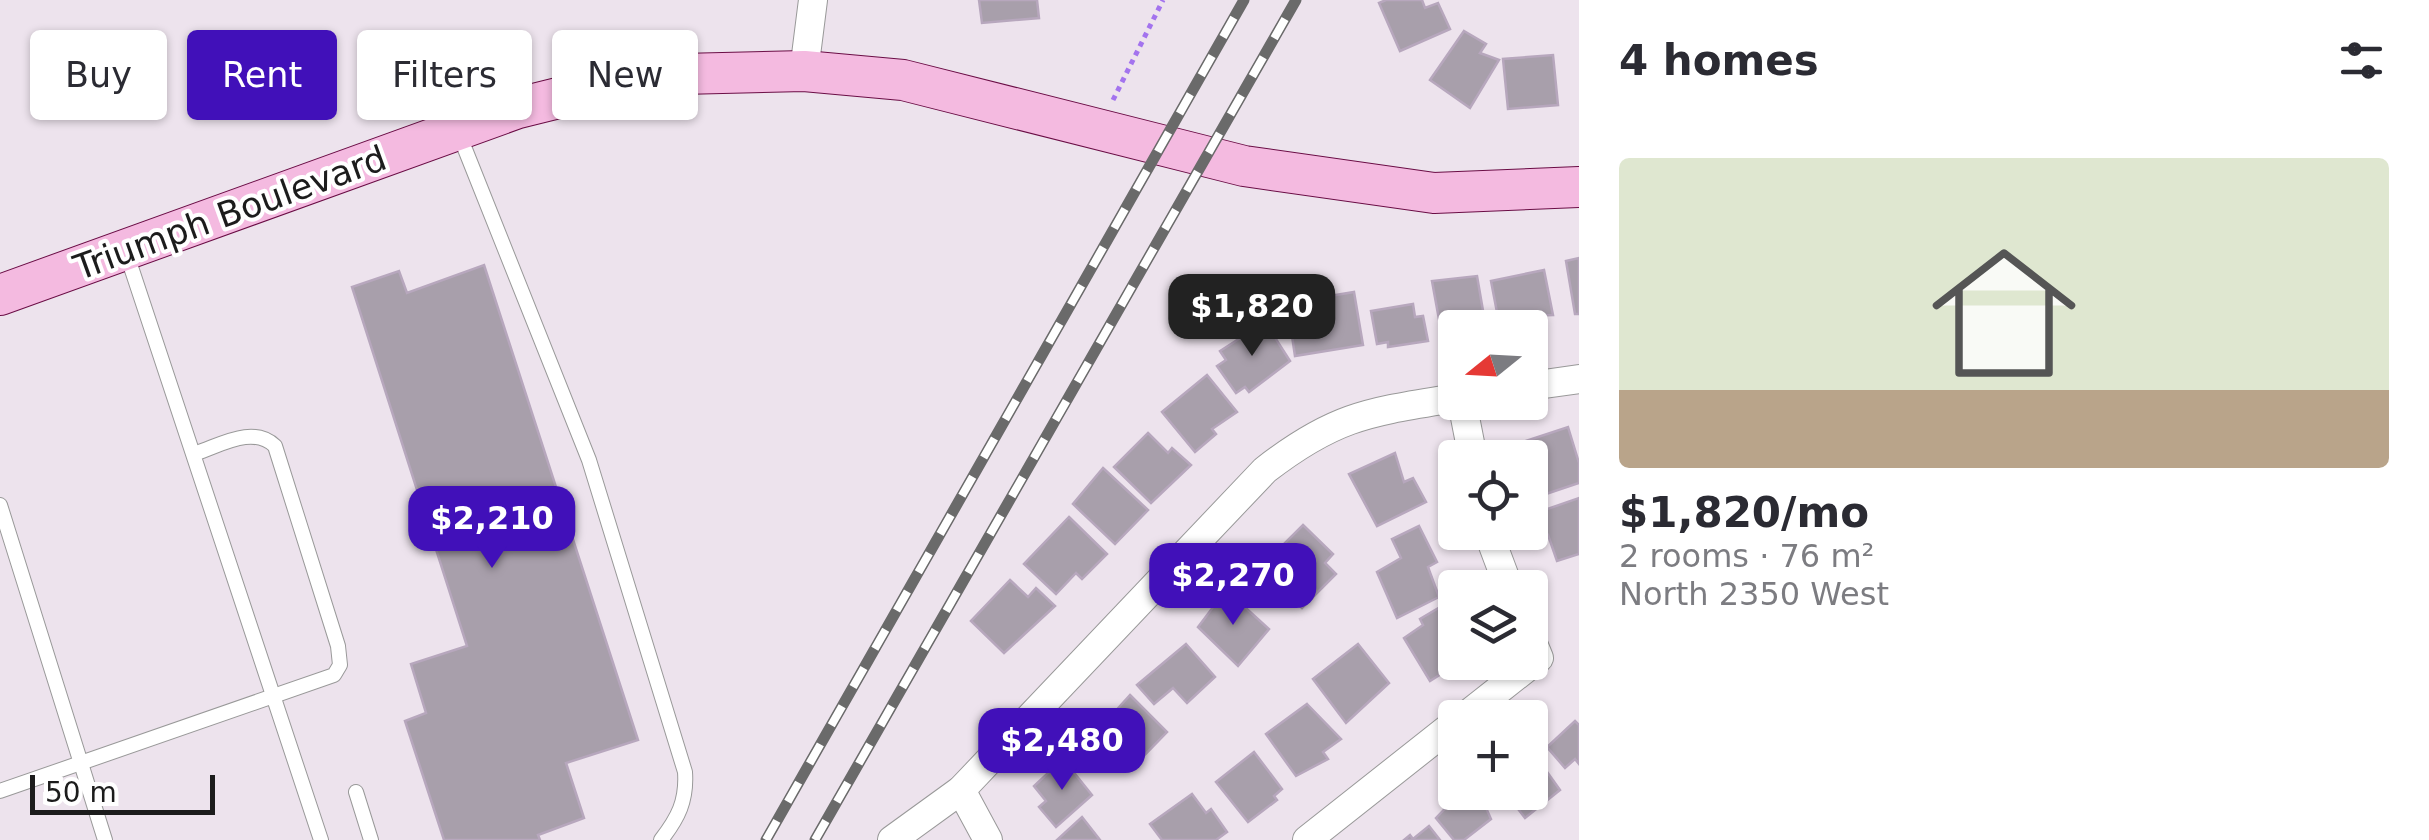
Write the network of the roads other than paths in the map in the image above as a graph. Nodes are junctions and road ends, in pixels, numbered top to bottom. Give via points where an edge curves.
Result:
1 (812, 0) edge
2 (804, 72) junction
3 (457, 129) junction
4 (1579, 188) edge
5 (126, 252) junction
6 (0, 296) edge
7 (1579, 379) edge
8 (1548, 383) edge
9 (1438, 401) edge
10 (196, 453) junction
11 (0, 504) edge
12 (1501, 680) edge
13 (275, 697) junction
14 (1480, 700) edge
15 (1438, 737) edge
16 (81, 764) junction
17 (961, 790) junction
18 (0, 791) edge
19 (356, 792) dead end
20 (105, 840) edge
21 (320, 840) edge
22 (371, 840) edge
23 (661, 840) edge
24 (892, 840) edge
25 (988, 840) edge
26 (1306, 840) edge

1 - 2 street
2 - 3 main road, Triumph Boulevard via 635,80
2 - 4 main road, Triumph Boulevard via 903,80 1244,166 1434,193
3 - 5 main road, Triumph Boulevard
3 - 23 lane via 589,460 685,772 687,794
5 - 6 main road, Triumph Boulevard
5 - 10 lane
7 - 8 street
9 - 17 street via 1359,414 1320,431 1265,470
10 - 13 lane
10 - 13 lane via 251,434 275,446 340,665 334,675
11 - 16 lane
12 - 14 street
13 - 16 lane
13 - 21 lane
15 - 26 street
16 - 18 lane
16 - 20 lane
17 - 24 street
17 - 25 street
19 - 22 lane

